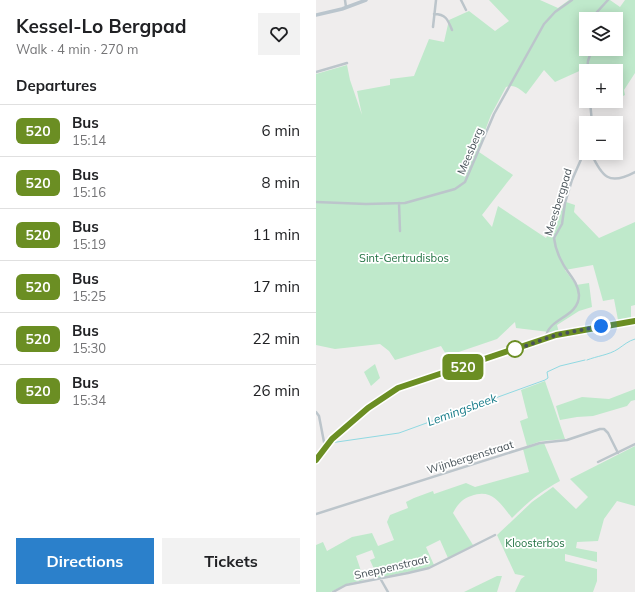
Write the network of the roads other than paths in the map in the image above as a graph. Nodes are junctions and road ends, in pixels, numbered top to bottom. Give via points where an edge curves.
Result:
1 (345, 0) edge
2 (366, 0) edge
3 (436, 0) edge
4 (461, 0) edge
5 (572, 0) edge
6 (608, 0) edge
7 (346, 7) junction
8 (466, 10) dead end
9 (597, 12) edge
10 (434, 14) junction
11 (316, 15) edge
12 (433, 27) dead end
13 (452, 30) dead end
14 (347, 63) dead end
15 (316, 72) edge
16 (581, 160) edge
17 (594, 160) edge
18 (635, 172) edge
19 (316, 202) edge
20 (399, 203) junction
21 (400, 231) dead end
22 (635, 321) edge
23 (546, 338) junction
24 (316, 412) edge
25 (322, 427) junction
26 (316, 428) edge
27 (327, 444) junction
28 (635, 444) edge
29 (618, 453) junction
30 (316, 460) edge
31 (598, 462) dead end
32 (316, 514) edge
33 (495, 535) dead end
34 (380, 578) junction
35 (333, 592) edge
36 (388, 592) edge

1 - 7 street
2 - 7 street
3 - 10 street
4 - 8 street
5 - 20 street, Meesberg via 544,24 494,114 465,182 455,189
6 - 9 street
7 - 11 street
10 - 12 street
10 - 13 street via 446,17
14 - 15 street
16 - 23 street, Meesbergpad via 564,207 562,224 554,236 561,261 578,289 578,297 576,305 551,327
17 - 18 street via 603,174 610,178 621,179
19 - 20 street, Meesberg
20 - 21 street
22 - 23 street
23 - 27 street via 398,388 368,408
24 - 25 street
25 - 26 street
25 - 27 street via 324,442
27 - 30 street
28 - 29 street
29 - 31 street
29 - 32 street, Wijnbergenstraat via 608,433 604,429 597,429 567,440 540,443
33 - 34 street, Sneppenstraat via 429,568
34 - 35 street, Sneppenstraat via 346,585
34 - 36 street

